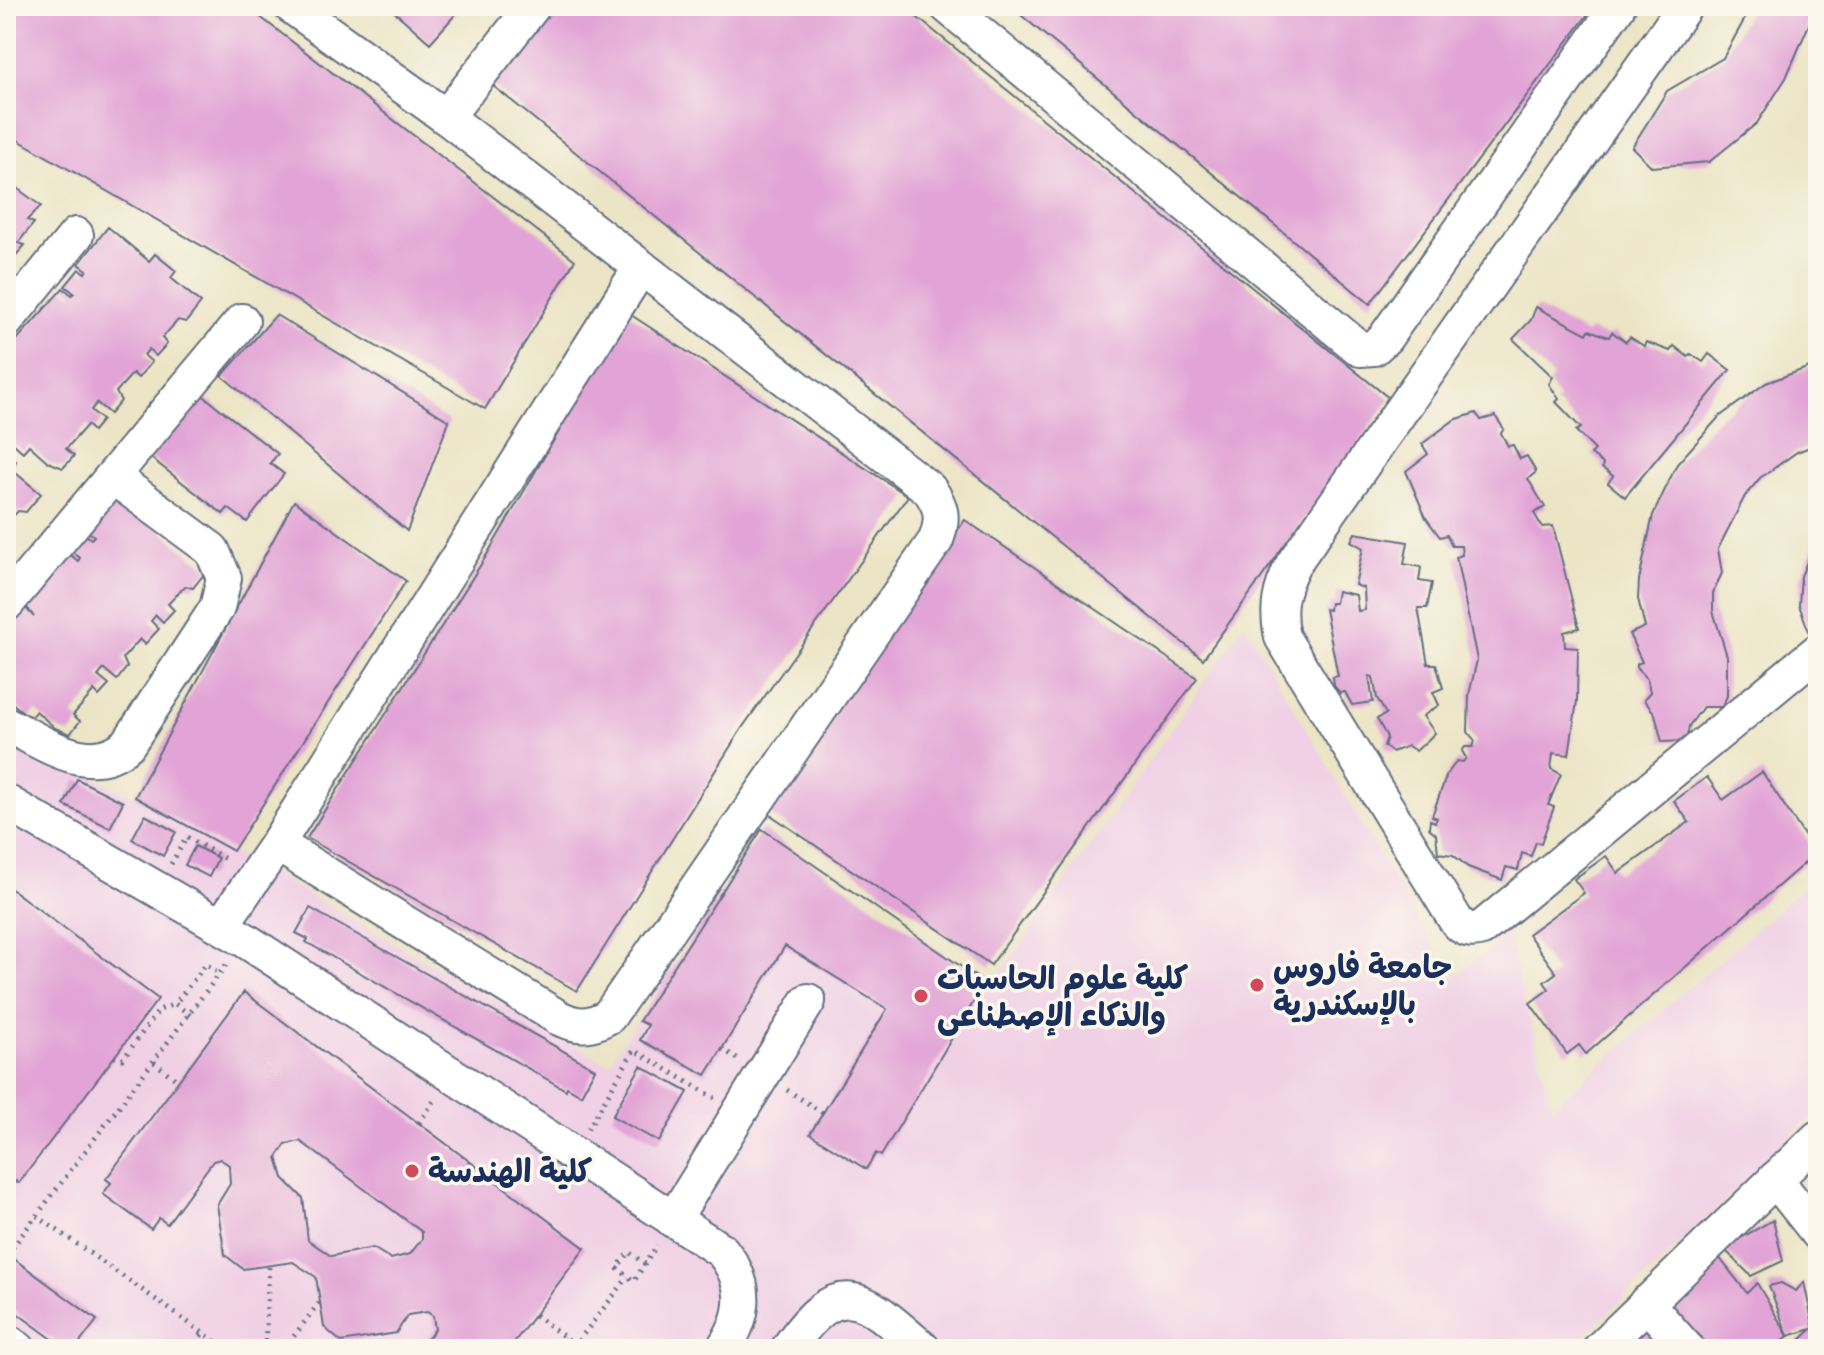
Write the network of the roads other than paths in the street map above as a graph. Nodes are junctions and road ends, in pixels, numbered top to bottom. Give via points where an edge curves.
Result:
1 (291, 6) edge
2 (533, 6) edge
3 (947, 6) edge
4 (1618, 6) edge
5 (1685, 6) edge
6 (446, 117) junction
7 (76, 235) dead end
8 (641, 267) junction
9 (6, 321) edge
10 (242, 321) dead end
11 (113, 477) junction
12 (6, 604) edge
13 (1818, 651) edge
14 (6, 724) edge
15 (6, 802) edge
16 (277, 844) junction
17 (209, 919) junction
18 (808, 1001) dead end
19 (1818, 1138) edge
20 (1775, 1179) junction
21 (673, 1220) junction
22 (1818, 1233) edge
23 (1646, 1303) junction
24 (6, 1341) edge
25 (727, 1343) edge
26 (18, 1349) edge
27 (788, 1349) edge
28 (923, 1349) edge
29 (1600, 1349) edge
30 (1687, 1349) edge

1 - 6 street
2 - 6 street
3 - 4 street via 1360,349 1374,348 1385,338
5 - 13 street via 1293,564 1281,587 1277,613 1282,637 1455,919 1472,931
6 - 8 street
7 - 9 street
8 - 16 street
8 - 16 street via 929,489 940,504 943,522 936,540 609,1016 593,1025 575,1026 559,1018
10 - 11 street
11 - 12 street
11 - 14 street via 212,550 224,578 217,608 117,754 104,760 75,757
15 - 17 street
16 - 17 street
17 - 21 street
18 - 21 street
19 - 20 street
20 - 22 street
20 - 23 street
21 - 25 street via 722,1251 739,1278 742,1309
23 - 29 street
23 - 30 street
24 - 26 street
27 - 28 street via 820,1312 858,1300

